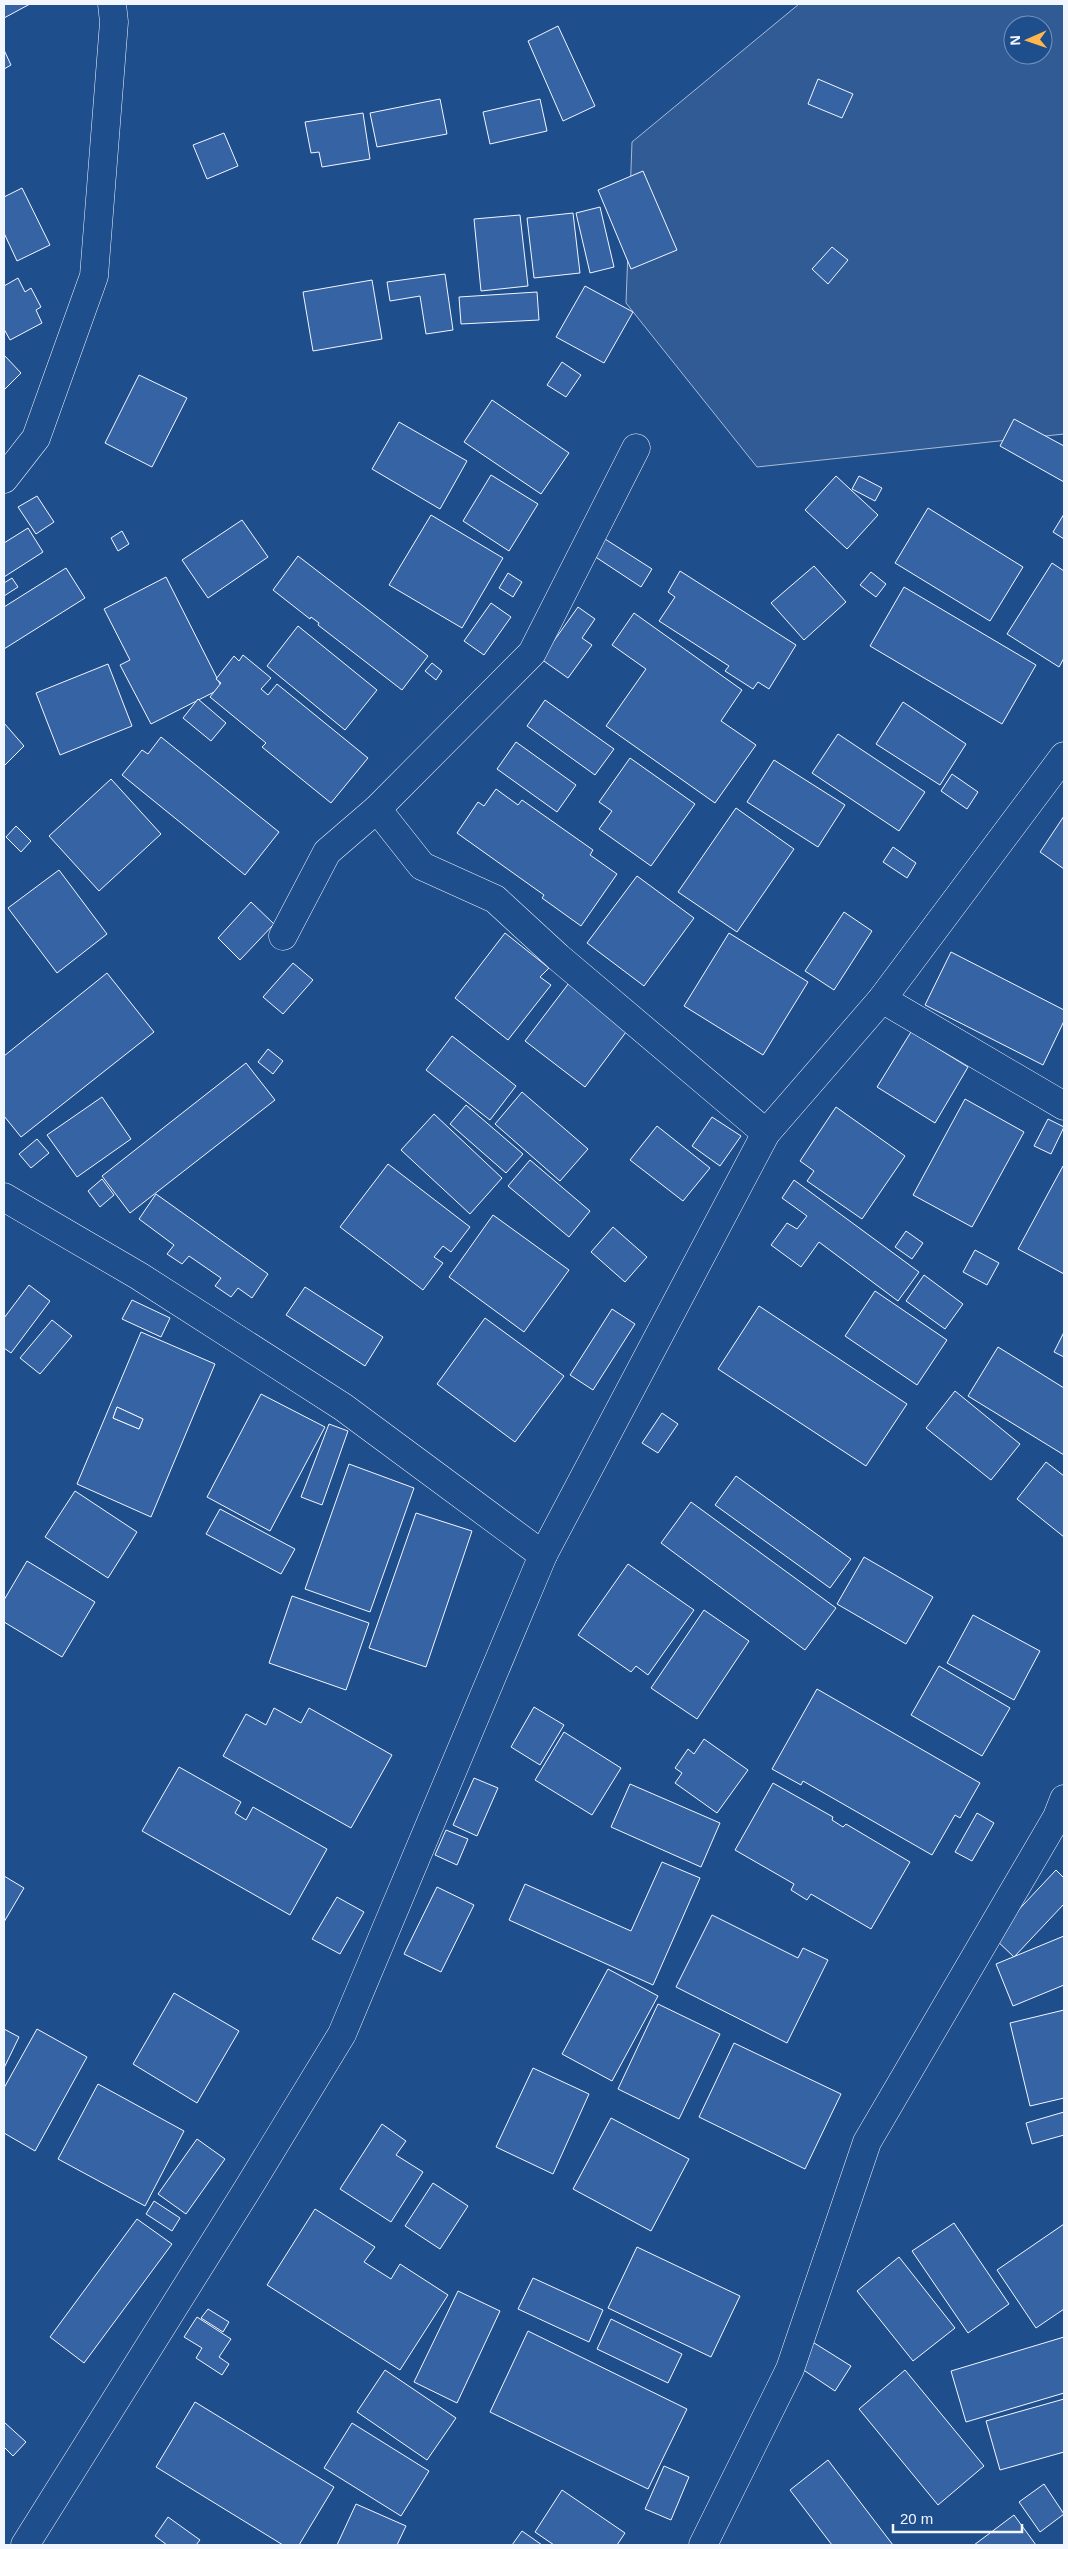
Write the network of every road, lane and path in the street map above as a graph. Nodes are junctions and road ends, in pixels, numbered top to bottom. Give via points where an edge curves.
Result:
1 (112, 4) edge
2 (636, 448) dead end
3 (4, 479) edge
4 (1064, 756) edge
5 (377, 809) junction
6 (283, 936) dead end
7 (882, 999) junction
8 (1064, 1106) edge
9 (766, 1133) junction
10 (4, 1197) edge
11 (543, 1555) junction
12 (1062, 1813) edge
13 (25, 2545) edge
14 (703, 2545) edge

1 - 3 street via 114,22 94,276 36,438
2 - 5 street via 532,653
4 - 7 street
5 - 6 street via 327,852
5 - 9 street via 422,866 495,899 558,957
7 - 8 street
7 - 9 street
9 - 11 street
10 - 11 street via 139,1276 343,1407
11 - 13 street via 342,2034
12 - 14 street via 867,2142 790,2369

